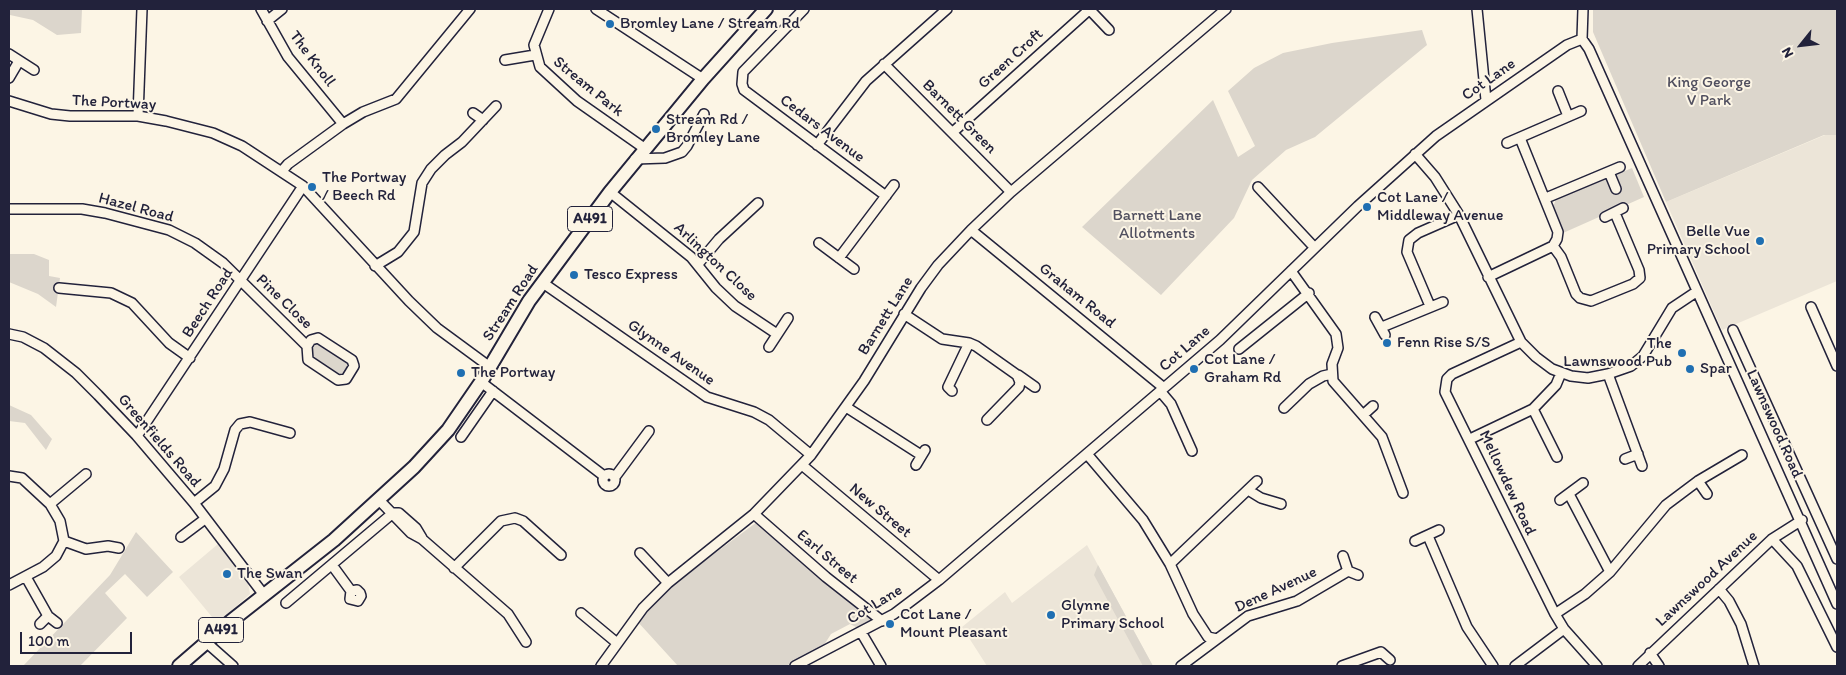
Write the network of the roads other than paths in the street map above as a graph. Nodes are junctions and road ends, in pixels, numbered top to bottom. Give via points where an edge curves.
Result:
1 (142, 9) edge
2 (260, 9) edge
3 (282, 9) edge
4 (470, 9) edge
5 (549, 9) edge
6 (596, 9) edge
7 (766, 9) edge
8 (804, 9) edge
9 (947, 9) edge
10 (1090, 9) edge
11 (1226, 9) edge
12 (1478, 9) edge
13 (1583, 9) edge
14 (268, 21) junction
15 (1109, 30) dead end
16 (1582, 39) junction
17 (9, 54) edge
18 (535, 55) junction
19 (505, 60) dead end
20 (20, 61) junction
21 (884, 64) junction
22 (34, 70) dead end
23 (9, 78) edge
24 (703, 79) junction
25 (1558, 91) dead end
26 (1486, 100) junction
27 (9, 101) edge
28 (496, 106) dead end
29 (1581, 111) dead end
30 (473, 112) dead end
31 (704, 114) dead end
32 (138, 116) junction
33 (1568, 116) junction
34 (483, 120) junction
35 (343, 124) junction
36 (953, 132) junction
37 (1520, 138) junction
38 (1507, 143) dead end
39 (817, 145) junction
40 (644, 148) junction
41 (1415, 154) junction
42 (635, 159) junction
43 (1620, 167) dead end
44 (282, 171) junction
45 (1609, 172) junction
46 (894, 184) dead end
47 (303, 186) junction
48 (1258, 187) dead end
49 (1616, 189) dead end
50 (610, 192) junction
51 (1011, 192) junction
52 (886, 196) junction
53 (1546, 198) junction
54 (758, 203) dead end
55 (1624, 208) dead end
56 (9, 209) edge
57 (1615, 213) junction
58 (1459, 216) junction
59 (1605, 217) dead end
60 (971, 230) junction
61 (819, 243) dead end
62 (1553, 246) junction
63 (1314, 247) junction
64 (839, 258) junction
65 (698, 264) junction
66 (375, 266) junction
67 (854, 269) dead end
68 (1291, 271) junction
69 (1488, 277) junction
70 (240, 281) junction
71 (543, 282) junction
72 (64, 286) dead end
73 (1309, 292) junction
74 (1696, 292) junction
75 (1443, 302) dead end
76 (1430, 306) junction
77 (1810, 307) dead end
78 (904, 314) junction
79 (1376, 317) dead end
80 (788, 318) dead end
81 (1733, 330) dead end
82 (9, 334) edge
83 (777, 334) junction
84 (1521, 342) junction
85 (970, 343) junction
86 (306, 346) junction
87 (769, 347) dead end
88 (1833, 347) edge
89 (1238, 349) dead end
90 (190, 358) junction
91 (1837, 366) edge
92 (490, 367) junction
93 (1561, 373) junction
94 (1332, 374) junction
95 (1608, 374) junction
96 (1018, 375) junction
97 (481, 382) junction
98 (1035, 387) dead end
99 (1162, 389) junction
100 (493, 391) junction
101 (952, 391) dead end
102 (1373, 406) dead end
103 (846, 407) junction
104 (1284, 408) dead end
105 (1533, 409) junction
106 (1363, 415) junction
107 (987, 420) dead end
108 (649, 430) dead end
109 (290, 433) dead end
110 (137, 436) junction
111 (461, 437) dead end
112 (1470, 439) junction
113 (1562, 443) dead end
114 (1552, 447) junction
115 (1192, 451) dead end
116 (1087, 454) junction
117 (1638, 454) junction
118 (810, 455) junction
119 (1742, 455) dead end
120 (1557, 457) dead end
121 (1625, 459) dead end
122 (916, 464) dead end
123 (802, 465) junction
124 (1642, 466) dead end
125 (72, 471) dead end
126 (9, 476) edge
127 (1258, 481) dead end
128 (1698, 481) junction
129 (1582, 482) dead end
130 (1248, 490) junction
131 (1403, 493) dead end
132 (1569, 494) junction
133 (1706, 494) dead end
134 (379, 500) junction
135 (1560, 500) dead end
136 (194, 503) junction
137 (50, 504) junction
138 (1281, 504) dead end
139 (393, 513) junction
140 (754, 514) junction
141 (205, 519) junction
142 (1802, 520) junction
143 (1439, 530) dead end
144 (1428, 536) junction
145 (181, 537) dead end
146 (1772, 539) junction
147 (64, 541) junction
148 (1415, 541) dead end
149 (119, 548) dead end
150 (640, 553) dead end
151 (561, 555) dead end
152 (1343, 556) dead end
153 (1837, 559) edge
154 (1170, 564) junction
155 (332, 566) junction
156 (454, 568) junction
157 (1348, 571) junction
158 (1610, 572) junction
159 (1358, 575) dead end
160 (26, 577) junction
161 (939, 580) junction
162 (668, 583) junction
163 (9, 585) edge
164 (1718, 588) junction
165 (352, 591) dead end
166 (264, 595) junction
167 (1837, 602) edge
168 (286, 603) dead end
169 (581, 613) dead end
170 (1555, 614) junction
171 (48, 616) junction
172 (882, 621) junction
173 (57, 623) dead end
174 (40, 624) dead end
175 (1564, 629) junction
176 (861, 632) junction
177 (1217, 639) junction
178 (526, 642) dead end
179 (1383, 642) dead end
180 (207, 643) junction
181 (617, 643) junction
182 (1837, 647) edge
183 (1381, 652) junction
184 (1650, 653) junction
185 (1390, 660) dead end
186 (179, 666) edge
187 (233, 666) edge
188 (601, 666) edge
189 (795, 666) edge
190 (881, 666) edge
191 (1181, 666) edge
192 (1342, 666) edge
193 (1493, 666) edge
194 (1515, 666) edge
195 (1597, 666) edge
196 (1638, 666) edge
197 (1659, 666) edge
198 (1754, 666) edge

1 - 32 street
2 - 14 street, The Knoll
3 - 14 street
4 - 35 street via 396,99
5 - 18 street, Stream Park via 534,45
6 - 24 street
7 - 24 highway, Stream Road / A491
8 - 39 street, Cedars Avenue via 743,72 742,84 744,90
9 - 21 street
10 - 15 street, Green Croft
10 - 36 street, Green Croft
11 - 51 street, Barnett Lane
12 - 26 street
13 - 16 street
14 - 35 street, The Knoll via 288,57
16 - 26 street, Cot Lane via 1567,45
16 - 74 street, Lawnswood Road via 1599,70
17 - 20 street
18 - 19 street
18 - 40 street, Stream Park via 540,67 577,101
20 - 22 street
20 - 23 street
21 - 36 street, Barnett Green
21 - 39 street via 848,103
24 - 40 highway, Stream Road / A491
25 - 33 street
26 - 41 street, Cot Lane
27 - 32 street, The Portway via 61,115
28 - 34 street
29 - 33 street
30 - 34 street
31 - 42 street via 687,146 678,154
32 - 44 street, The Portway via 213,133 242,146
33 - 37 street
34 - 66 street via 431,169 422,183 414,232 398,252
35 - 44 street
36 - 51 street, Barnett Green
37 - 38 street
37 - 53 street
39 - 52 street, Cedars Avenue
40 - 42 highway, Stream Road / A491
41 - 58 street via 1435,177
41 - 63 street, Cot Lane
42 - 50 highway, Stream Road / A491
43 - 45 street
44 - 47 street, The Portway
45 - 49 street
45 - 53 street
46 - 52 street
47 - 66 street, The Portway
47 - 70 street, Beech Road
48 - 63 street
50 - 65 street, Arlington Close
50 - 71 highway, Stream Road / A491
51 - 60 street, Barnett Lane
52 - 64 street
53 - 62 street via 1558,232
54 - 65 street via 719,239
55 - 57 street
56 - 70 street, Hazel Road via 82,210 169,230 223,263
57 - 59 street
57 - 62 street via 1639,270 1640,278 1633,284 1591,301 1580,298
58 - 69 street
58 - 76 street via 1409,240 1407,252
60 - 78 street, Barnett Lane via 938,264
60 - 99 street, Graham Road
61 - 64 street
62 - 69 street
63 - 68 street, Cot Lane
64 - 67 street
65 - 83 street, Arlington Close via 735,306
66 - 92 street, The Portway via 437,328
68 - 73 street
68 - 99 street, Cot Lane via 1220,340
69 - 84 street
70 - 86 street, Pine Close
70 - 90 street, Beech Road
71 - 92 highway, Stream Road / A491
71 - 118 street, Glynne Avenue via 707,397 769,420
72 - 90 street via 111,293 132,303 170,343
73 - 89 street
73 - 94 street via 1336,334 1338,348
74 - 95 street via 1672,308 1639,360
74 - 142 street, Lawnswood Road
75 - 76 street
76 - 79 street via 1384,331
77 - 88 street
78 - 85 street via 942,339
78 - 103 street, Barnett Lane
80 - 83 street
81 - 153 street
82 - 110 street, Greenfields Road via 22,337 60,359
83 - 87 street
84 - 93 street via 1536,357
84 - 112 street, Mellowdew Road via 1447,379 1444,392
85 - 96 street
85 - 101 street via 948,387
86 - 86 street, Pine Close via 308,360 338,380 346,380 354,366 352,360 318,338
88 - 91 street
90 - 110 street, Beech Road
92 - 97 highway, Stream Road / A491
93 - 95 street via 1581,378
93 - 105 street via 1556,385
94 - 104 street via 1308,384
94 - 106 street via 1336,387
95 - 117 street
96 - 98 street
96 - 107 street via 1019,387
97 - 100 street
97 - 134 highway, Stream Road / A491 via 448,430
99 - 115 street, Graham Road via 1171,404 1183,441
99 - 116 street, Cot Lane
100 - 108 street via 604,476 603,483 609,487 615,483 615,477
100 - 111 street
102 - 106 street
103 - 118 street, Barnett Lane
103 - 122 street via 923,453
105 - 112 street
105 - 114 street
106 - 131 street via 1382,437
109 - 136 street via 250,422 240,424 215,486
110 - 136 street, Greenfields Road
112 - 170 street, Mellowdew Road
113 - 114 street
114 - 120 street
116 - 154 street via 1134,509
116 - 161 street, Cot Lane
117 - 121 street
117 - 124 street
118 - 123 street, Barnett Lane
119 - 128 street
123 - 140 street, Barnett Lane
123 - 161 street, New Street
125 - 137 street via 82,476
126 - 137 street via 22,478
127 - 130 street
128 - 133 street
128 - 158 street via 1666,505
129 - 132 street
130 - 138 street
130 - 154 street
132 - 135 street
132 - 158 street
134 - 139 street
134 - 166 highway, Stream Road / A491
136 - 141 street, Greenfields Road
137 - 147 street via 60,522
139 - 155 street
139 - 156 street via 411,533
140 - 162 street, Barnett Lane
140 - 172 street, Earl Street via 826,578
141 - 145 street
141 - 166 street, Greenfields Road
142 - 146 street, Lawnswood Avenue
142 - 167 street, Lawnswood Road
143 - 144 street
144 - 148 street
144 - 193 street via 1467,627
146 - 164 street, Lawnswood Avenue
146 - 182 street via 1797,566
147 - 149 street via 86,550 108,546
147 - 160 street via 56,556
150 - 162 street
151 - 156 street via 549,550 523,521 508,518
152 - 157 street
154 - 177 street via 1193,614 1208,637
155 - 165 street
155 - 168 street
156 - 178 street via 508,614
157 - 159 street
157 - 177 street, Dene Avenue via 1297,601 1248,616
158 - 170 street
160 - 163 street
160 - 171 street
161 - 172 street, Cot Lane
162 - 181 street, Barnett Lane via 643,608
164 - 184 street, Lawnswood Avenue
164 - 198 street via 1741,624
166 - 180 highway, A491
169 - 181 street
170 - 175 street, Mellowdew Road
171 - 173 street
171 - 174 street
172 - 176 street, Cot Lane
175 - 194 street
175 - 195 street, Mellowdew Road
176 - 189 street, Cot Lane
176 - 190 street
177 - 191 street, Dene Avenue
179 - 183 street
180 - 186 highway, A491
180 - 187 street
181 - 188 street, Barnett Lane
183 - 185 street
183 - 192 street
184 - 196 street, Lawnswood Avenue
184 - 197 street

